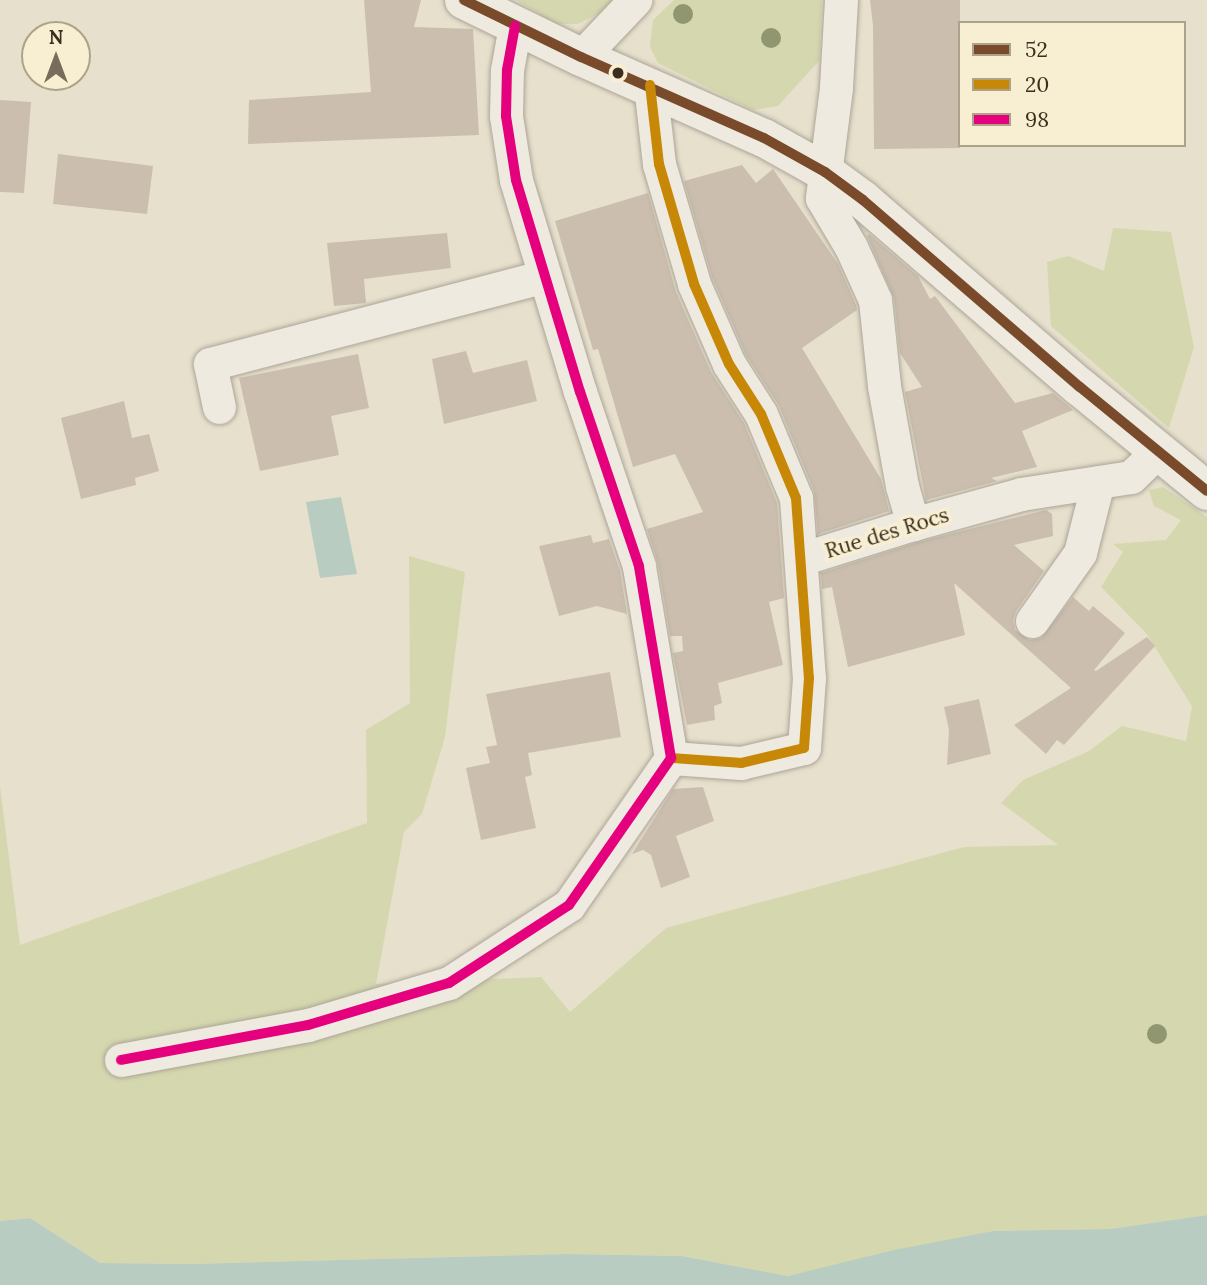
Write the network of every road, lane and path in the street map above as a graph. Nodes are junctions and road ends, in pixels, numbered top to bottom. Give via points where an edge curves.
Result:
1 (464, 0) edge
2 (635, 0) edge
3 (841, 0) edge
4 (515, 26) junction
5 (581, 57) junction
6 (650, 85) junction
7 (825, 172) junction
8 (545, 276) junction
9 (219, 407) dead end
10 (1157, 452) junction
11 (1098, 482) junction
12 (1207, 491) edge
13 (913, 524) junction
14 (802, 559) junction
15 (1032, 621) dead end
16 (671, 758) junction
17 (121, 1060) dead end

1 - 4 street
2 - 5 street
3 - 7 street
4 - 5 street
4 - 8 street via 506,70 506,116 516,180
5 - 6 street
6 - 7 street
6 - 14 street via 659,164 694,284 729,364 761,414 796,498
7 - 10 street
7 - 13 street via 822,198 875,300 884,386
8 - 9 street via 210,364
8 - 16 street via 639,566
10 - 11 street, Rue des Rocs via 1131,477
10 - 12 street
11 - 13 street, Rue des Rocs via 1021,494
11 - 15 street via 1080,553
13 - 14 street, Rue des Rocs
14 - 16 street, Rue des Rocs via 809,678 804,748 741,764
16 - 17 street via 569,905 449,983 308,1025

